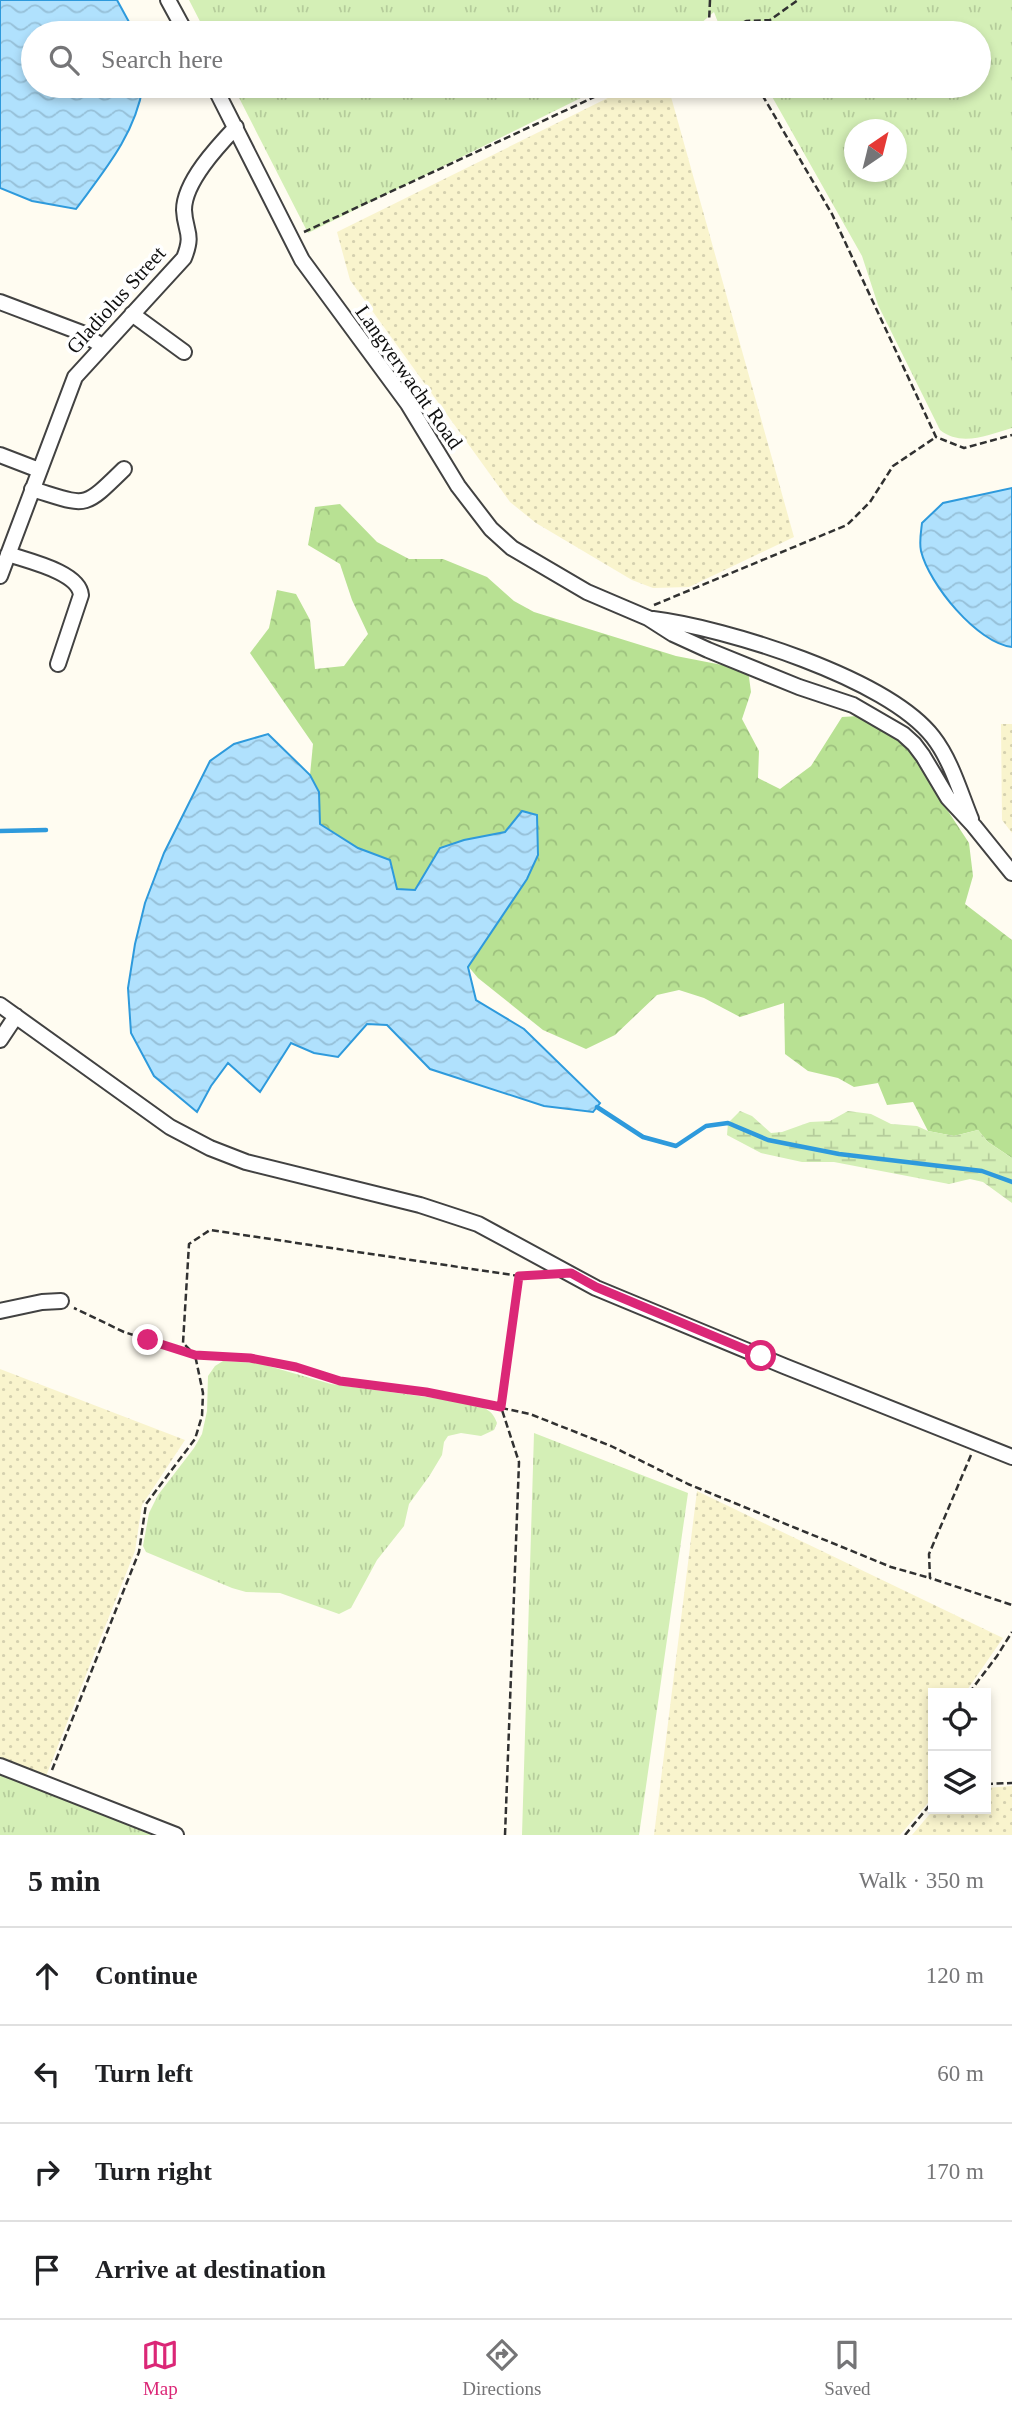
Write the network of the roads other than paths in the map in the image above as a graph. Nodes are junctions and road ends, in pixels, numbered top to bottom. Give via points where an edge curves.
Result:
1 (168, 0) edge
2 (179, 21) edge
3 (220, 98) edge
4 (236, 127) junction
5 (0, 302) edge
6 (132, 314) junction
7 (102, 346) junction
8 (184, 352) dead end
9 (0, 455) edge
10 (124, 469) dead end
11 (39, 470) junction
12 (32, 489) junction
13 (8, 554) junction
14 (0, 576) edge
15 (646, 617) junction
16 (58, 663) dead end
17 (974, 825) junction
18 (1012, 873) edge
19 (0, 1005) edge
20 (16, 1016) junction
21 (0, 1040) edge
22 (61, 1301) road end
23 (0, 1311) edge
24 (1012, 1457) edge
25 (0, 1766) edge
26 (176, 1835) edge

1 - 2 street
3 - 4 street, Langverwacht Road
4 - 6 street, Gladiolus Street via 216,148 186,196 184,211 190,234 184,258
4 - 15 street, Langverwacht Road via 310,271 408,404 458,486 491,529 542,567
5 - 7 street
6 - 7 street, Gladiolus Street
6 - 8 street
7 - 11 street, Gladiolus Street via 75,377
9 - 11 street
10 - 12 street via 84,502
11 - 12 street, Gladiolus Street
12 - 13 street, Gladiolus Street
13 - 14 street, Gladiolus Street
13 - 16 street via 66,575 80,588
15 - 17 street, Langverwacht Road via 708,650 874,715 914,744 948,798
15 - 17 street, Langverwacht Road via 775,649 893,702 933,736
17 - 18 street, Langverwacht Road
19 - 20 street
20 - 21 street
20 - 24 street via 170,1127 209,1148 478,1224 596,1287
22 - 23 street
25 - 26 street

